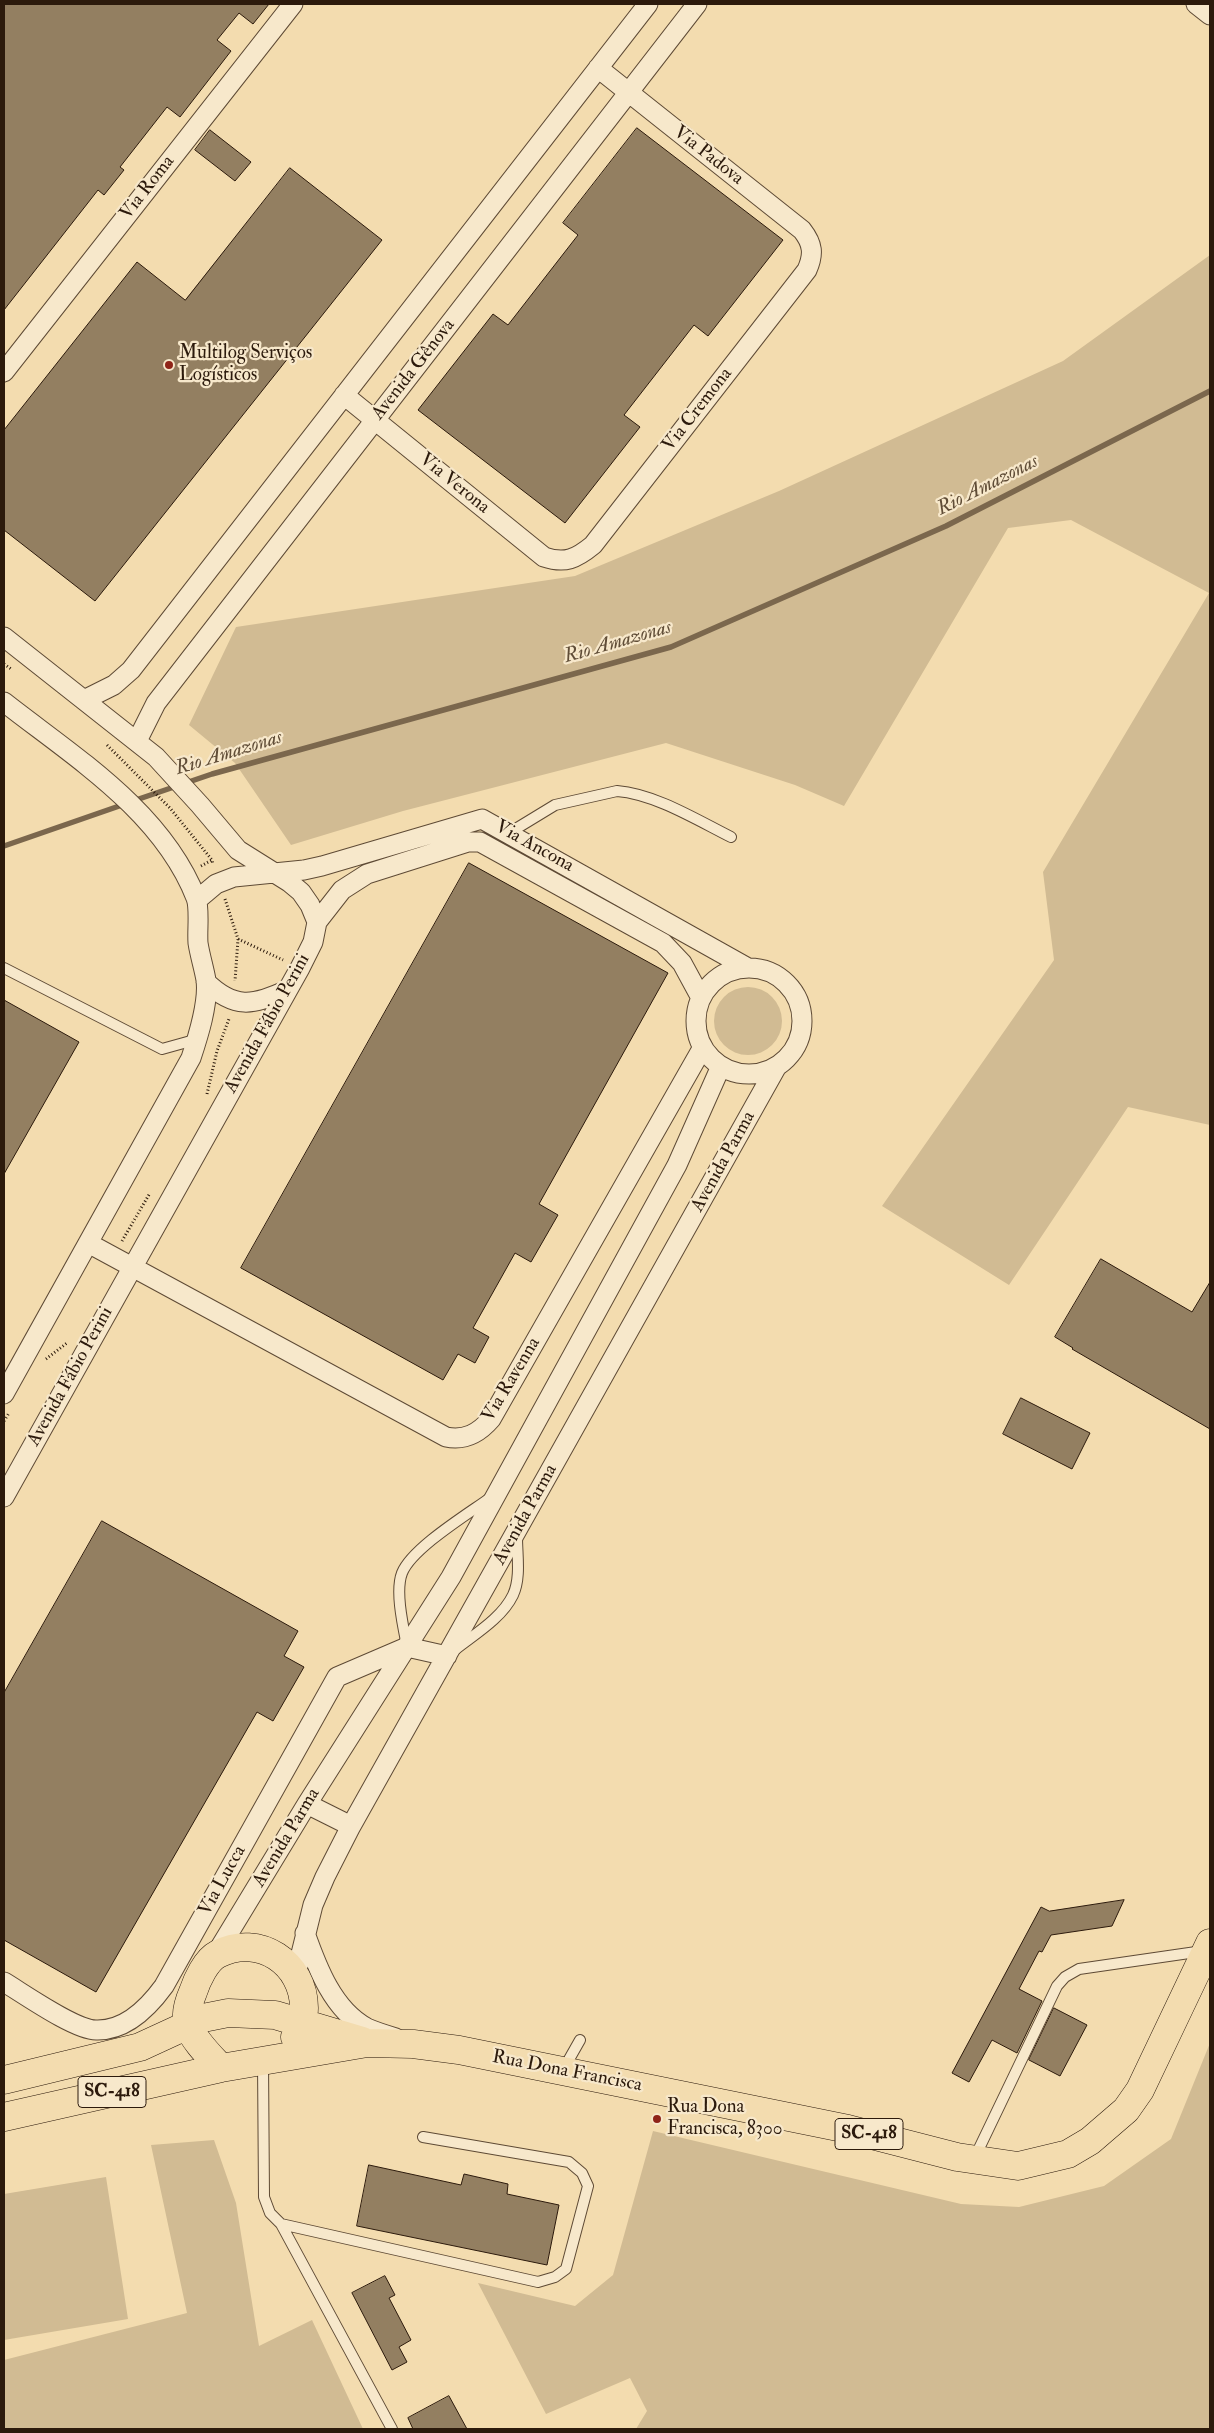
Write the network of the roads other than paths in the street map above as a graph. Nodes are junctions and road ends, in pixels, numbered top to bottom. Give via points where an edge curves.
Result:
1 (293, 4) edge
2 (648, 4) edge
3 (697, 4) edge
4 (1196, 4) edge
5 (1210, 15) edge
6 (598, 68) junction
7 (628, 92) junction
8 (812, 248) joint
9 (4, 372) edge
10 (344, 395) junction
11 (375, 420) junction
12 (568, 561) joint
13 (4, 637) edge
14 (84, 700) junction
15 (4, 702) edge
16 (137, 741) junction
17 (509, 833) junction
18 (731, 837) dead end
19 (273, 874) junction
20 (197, 900) junction
21 (317, 922) junction
22 (4, 968) edge
23 (748, 968) junction
24 (206, 982) junction
25 (287, 990) junction
26 (701, 998) junction
27 (198, 1039) junction
28 (703, 1047) junction
29 (720, 1066) junction
30 (777, 1066) junction
31 (88, 1244) junction
32 (132, 1267) junction
33 (4, 1394) edge
34 (497, 1493) junction
35 (4, 1497) edge
36 (517, 1530) junction
37 (407, 1647) junction
38 (447, 1656) junction
39 (307, 1804) junction
40 (351, 1826) junction
41 (305, 1933) junction
42 (1209, 1950) edge
43 (216, 1954) junction
44 (296, 1974) junction
45 (4, 1982) edge
46 (301, 2021) junction
47 (188, 2025) junction
48 (580, 2040) dead end
49 (367, 2043) junction
50 (413, 2044) junction
51 (273, 2059) junction
52 (221, 2068) junction
53 (563, 2071) junction
54 (4, 2080) edge
55 (4, 2116) edge
56 (423, 2137) dead end
57 (974, 2160) junction
58 (281, 2224) junction
59 (392, 2429) edge

1 - 9 street, Via Roma
2 - 6 street
3 - 7 street, Avenida Gênova
4 - 5 street
6 - 7 street, Via Padova
6 - 10 street
7 - 8 street, Via Padova via 802,230
7 - 11 street, Avenida Gênova
8 - 12 street, Via Cremona via 812,260 807,270 593,546
10 - 11 street, Via Verona
10 - 14 street via 131,670 114,684
11 - 12 street, Via Verona via 544,557
11 - 16 street, Avenida Gênova via 156,703
13 - 14 street
14 - 16 street
15 - 20 street via 110,785 136,811 167,847
16 - 19 street via 191,794 238,850
17 - 18 lane via 555,805 617,791 681,811
17 - 19 street, Via Ancona via 488,821 475,820 322,866
17 - 23 street, Via Ancona
19 - 20 street via 234,876 216,884
19 - 21 street via 301,892
20 - 24 street via 198,942
21 - 25 street, Avenida Fábio Perini via 312,942
21 - 26 street, Via Ancona via 342,890 367,874 468,842 480,842 663,943 682,963
22 - 27 lane via 162,1049
23 - 26 street via 720,977
23 - 30 street via 777,976 793,992 802,1013 797,1043
24 - 25 street via 218,994 234,1002 260,1001
24 - 27 street
25 - 32 street, Avenida Fábio Perini
26 - 28 street via 696,1014
27 - 31 street via 191,1058
28 - 29 street
28 - 32 street, Via Ravenna via 491,1419 485,1427 465,1438 446,1437
29 - 30 street via 749,1074
29 - 34 street, Avenida Parma via 677,1165
30 - 36 street, Avenida Parma
31 - 32 street, Via Ravenna
31 - 33 street
32 - 35 street, Avenida Fábio Perini
34 - 37 street, Avenida Parma via 451,1577
34 - 37 lane via 408,1562 402,1574 400,1591
36 - 38 street, Avenida Parma
36 - 38 lane via 517,1577 513,1595 491,1621
37 - 38 street
37 - 39 street, Avenida Parma
37 - 45 street, Via Lucca via 337,1678 164,1986 141,2013 109,2030 94,2030 78,2025
38 - 40 street, Avenida Parma
39 - 40 street
39 - 43 street, Avenida Parma
40 - 41 street, Avenida Parma via 325,1877
41 - 44 street, Avenida Parma
41 - 50 street via 322,1976 349,2015 367,2028
42 - 57 main road, Rua Dona Francisca / SC-418 via 1140,2090 1110,2126 1068,2154 1042,2161 1018,2166
42 - 57 lane via 1079,1969 1065,1977 1056,1986
43 - 44 main road via 238,1948 258,1948 278,1957
43 - 47 main road via 196,1984 188,2004
44 - 46 main road via 303,1991
46 - 47 main road, Rua Dona Francisca / SC-418 via 249,2012 202,2018
46 - 49 main road, Rua Dona Francisca / SC-418
46 - 51 main road
47 - 52 main road
47 - 54 main road, Rua Dona Francisca / SC-418 via 140,2047
48 - 53 lane
49 - 50 main road, Rua Dona Francisca
49 - 51 main road, Rua Dona Francisca / SC-418
50 - 53 main road, Rua Dona Francisca / SC-418
51 - 52 main road, Rua Dona Francisca / SC-418
51 - 58 lane via 264,2197 270,2213
52 - 55 main road, Rua Dona Francisca / SC-418
53 - 57 main road, Rua Dona Francisca / SC-418 via 848,2129
56 - 58 lane via 569,2162 582,2173 588,2186 566,2270 538,2282
58 - 59 lane

